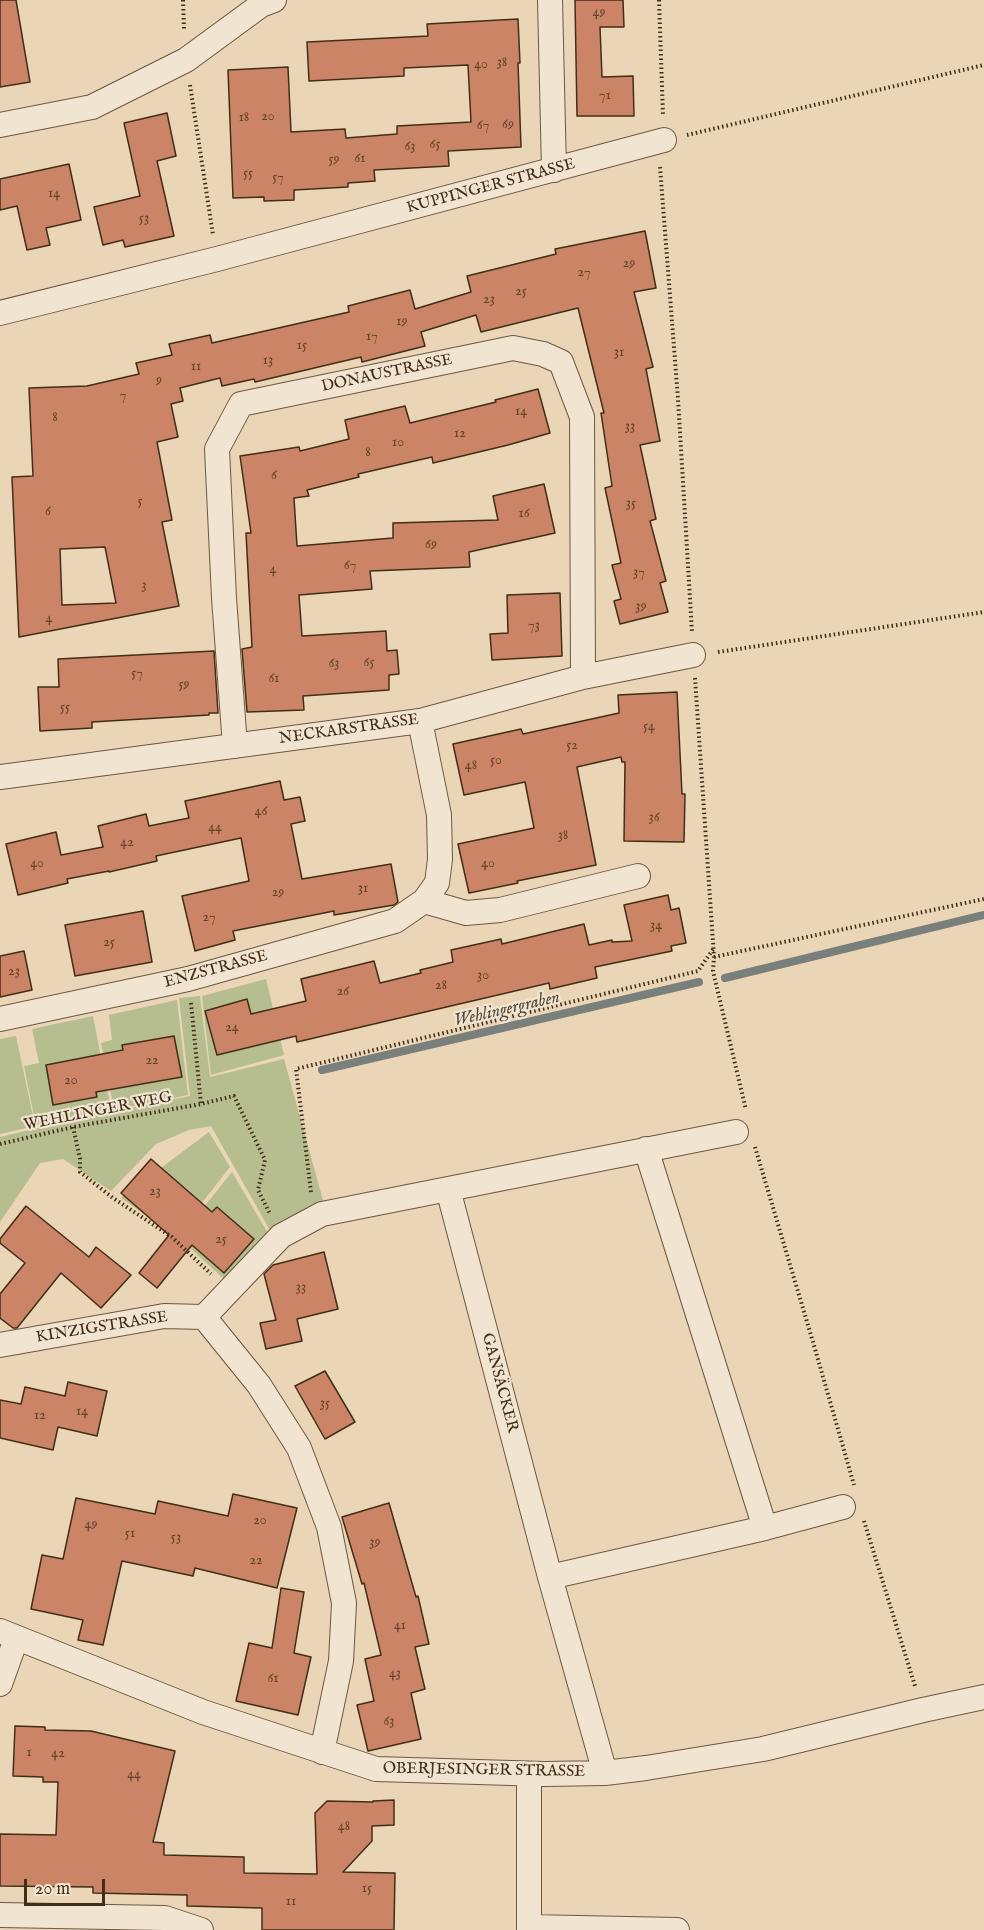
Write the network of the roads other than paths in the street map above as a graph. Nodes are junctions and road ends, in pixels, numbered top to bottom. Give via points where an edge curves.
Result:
1 (274, 0) edge
2 (550, 0) edge
3 (0, 125) edge
4 (661, 141) road end
5 (554, 170) junction
6 (0, 313) edge
7 (693, 655) road end
8 (583, 677) junction
9 (420, 721) junction
10 (235, 746) junction
11 (0, 777) edge
12 (638, 876) dead end
13 (424, 901) junction
14 (0, 1019) edge
15 (746, 1128) road end
16 (646, 1149) junction
17 (448, 1189) junction
18 (204, 1317) junction
19 (0, 1345) edge
20 (853, 1503) road end
21 (765, 1527) junction
22 (550, 1577) junction
23 (8, 1635) edge
24 (0, 1684) edge
25 (984, 1697) edge
26 (322, 1752) junction
27 (605, 1773) junction
28 (529, 1774) junction
29 (0, 1915) edge
30 (529, 1929) edge
31 (201, 1930) edge
32 (677, 1930) edge

1 - 3 street via 261,5 186,60 92,107
2 - 5 street
4 - 5 street, KUPPINGER STRASSE
5 - 6 street, KUPPINGER STRASSE
7 - 8 street, NECKARSTRASSE
8 - 9 street, NECKARSTRASSE
8 - 10 street, DONAUSTRASSE via 582,417 561,362 513,348 241,404 217,449
9 - 10 street, NECKARSTRASSE
9 - 13 street, ENZSTRASSE via 439,815 440,859 437,883
10 - 11 street, NECKARSTRASSE
12 - 13 street via 500,910 466,913
13 - 14 street, ENZSTRASSE via 395,921 188,979
15 - 16 street
16 - 17 street
16 - 21 street
17 - 18 street via 317,1217 281,1236
17 - 22 street, GANSÄCKER
18 - 19 street, KINZIGSTRASSE via 164,1317
18 - 26 street via 260,1385 299,1449 329,1527 344,1603 341,1661
20 - 21 street
21 - 22 street
22 - 27 street, GANSÄCKER
23 - 24 street
23 - 26 street, OBERJESINGER STRASSE via 203,1712
25 - 27 street, OBERJESINGER STRASSE via 763,1749
26 - 28 street, OBERJESINGER STRASSE via 376,1769
27 - 28 street, OBERJESINGER STRASSE
28 - 30 street
29 - 31 street via 165,1918
30 - 32 street

